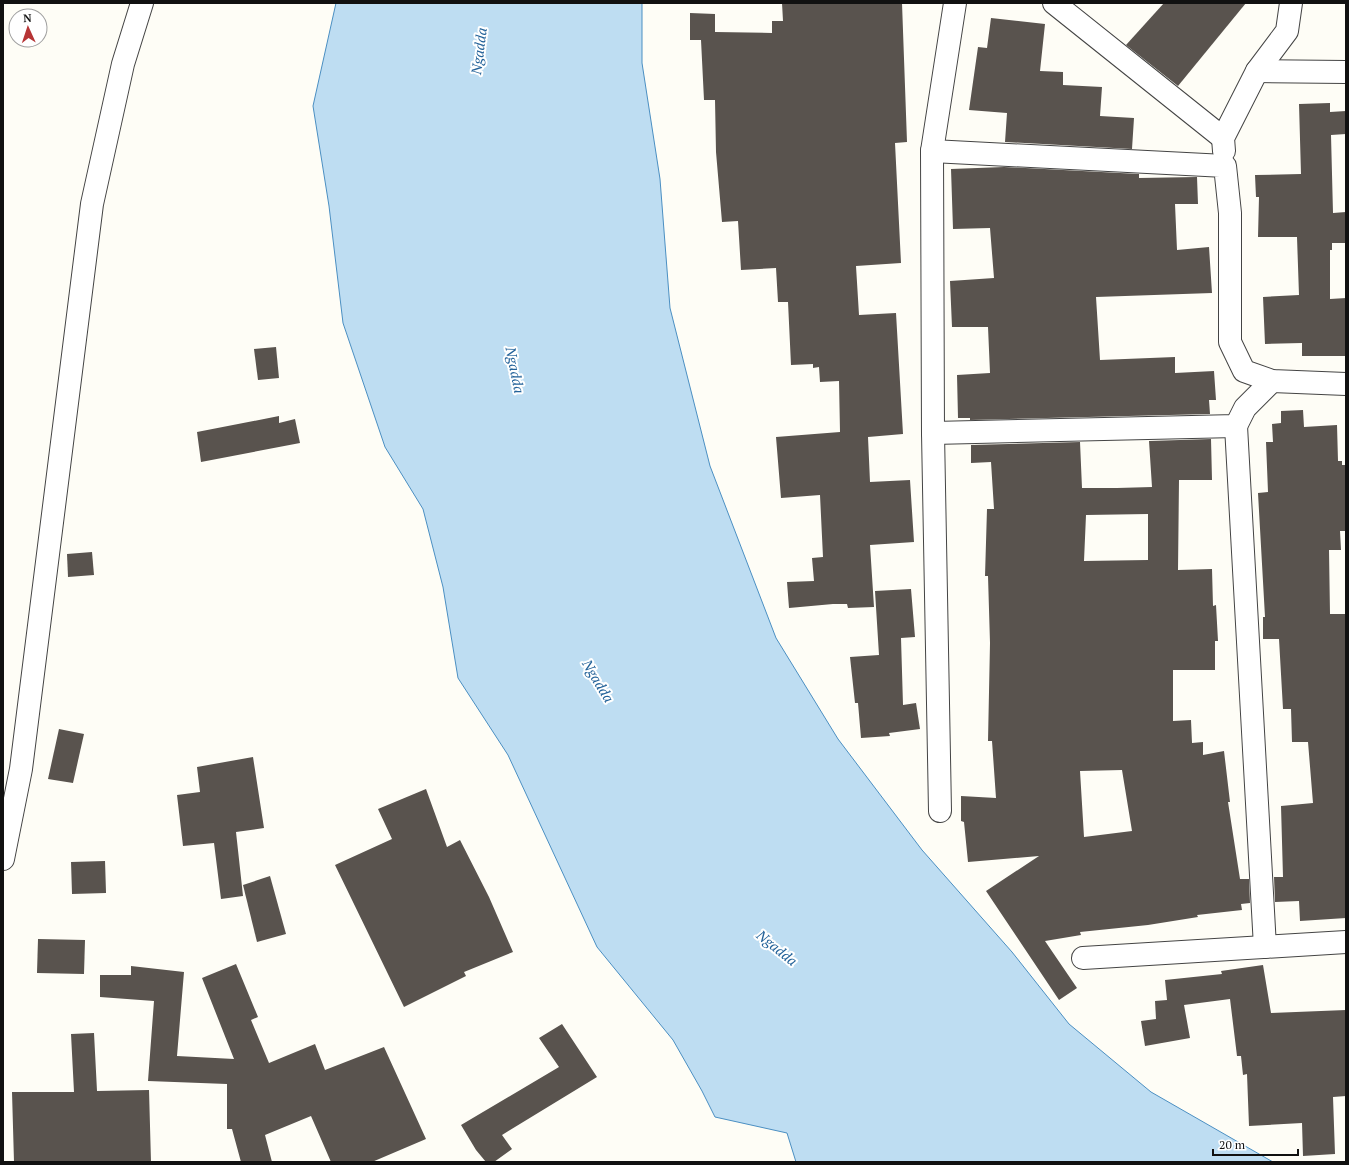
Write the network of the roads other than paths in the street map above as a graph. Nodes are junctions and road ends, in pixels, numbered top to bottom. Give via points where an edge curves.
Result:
1 (142, 3) edge
2 (955, 3) edge
3 (1054, 3) edge
4 (1291, 3) edge
5 (1257, 71) junction
6 (1346, 72) edge
7 (1223, 138) junction
8 (932, 151) junction
9 (1225, 166) junction
10 (1272, 381) junction
11 (1346, 384) edge
12 (1236, 426) junction
13 (933, 433) junction
14 (940, 811) dead end
15 (3, 859) edge
16 (1346, 942) edge
17 (1265, 947) junction
18 (1083, 958) dead end

1 - 15 street via 123,64 92,204 21,769
2 - 8 street
3 - 7 street
4 - 5 street via 1287,31
5 - 6 street
5 - 7 street
7 - 9 street
8 - 9 street
8 - 13 street
9 - 10 street via 1230,213 1230,342 1244,371
10 - 11 street
10 - 12 street via 1245,408
12 - 13 street
12 - 17 street
13 - 14 street
16 - 17 street
17 - 18 street

